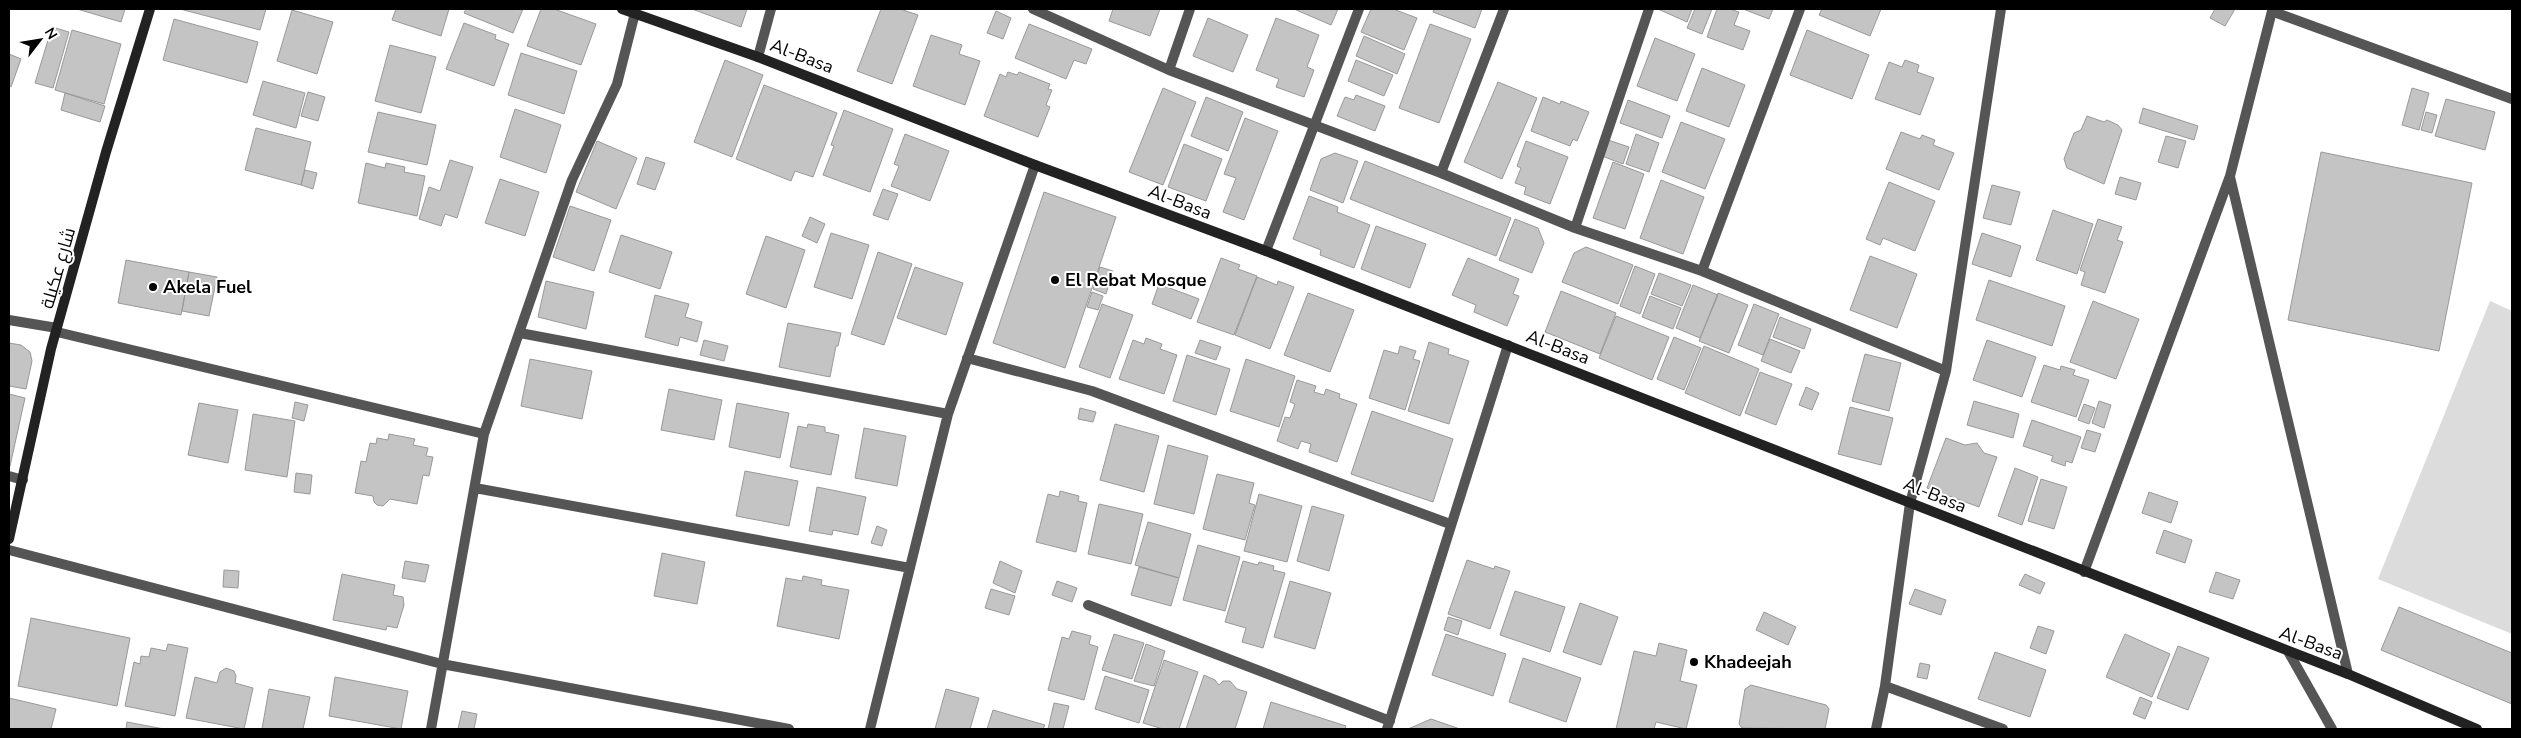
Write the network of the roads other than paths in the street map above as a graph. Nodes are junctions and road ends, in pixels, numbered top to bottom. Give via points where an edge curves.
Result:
1 (150, 9) edge
2 (622, 9) edge
3 (771, 9) edge
4 (1033, 9) edge
5 (1190, 9) edge
6 (1359, 9) edge
7 (1504, 9) edge
8 (1649, 9) edge
9 (1800, 9) edge
10 (2001, 9) edge
11 (2274, 10) edge
12 (635, 13) junction
13 (758, 57) junction
14 (1170, 70) junction
15 (2512, 99) edge
16 (1313, 125) junction
17 (1035, 165) junction
18 (1441, 173) junction
19 (2230, 176) junction
20 (1575, 228) junction
21 (1266, 251) junction
22 (1702, 271) junction
23 (9, 320) edge
24 (57, 330) junction
25 (520, 333) junction
26 (1508, 345) junction
27 (967, 358) junction
28 (1946, 371) junction
29 (948, 414) junction
30 (484, 434) junction
31 (9, 476) edge
32 (23, 480) junction
33 (475, 488) junction
34 (1910, 503) junction
35 (1450, 524) junction
36 (9, 539) edge
37 (9, 550) edge
38 (910, 568) junction
39 (2084, 572) junction
40 (1088, 605) dead end
41 (2289, 653) junction
42 (442, 664) junction
43 (2348, 674) junction
44 (1885, 686) junction
45 (1388, 725) edge
46 (431, 729) edge
47 (789, 729) edge
48 (870, 729) edge
49 (1876, 729) edge
50 (2003, 729) edge
51 (2332, 729) edge
52 (2477, 729) edge

1 - 24 street, شارع عكيلة
2 - 12 street, Al-Basa
3 - 13 street
4 - 14 street
5 - 14 street
6 - 16 street
7 - 18 street
8 - 20 street
9 - 22 street
10 - 28 street
11 - 15 street
11 - 19 street
12 - 13 street, Al-Basa
12 - 25 street via 617,84 572,180
13 - 17 street, Al-Basa
14 - 16 street
16 - 18 street
16 - 21 street
17 - 21 street, Al-Basa
17 - 27 street
18 - 20 street
19 - 39 street
19 - 43 street
20 - 22 street
21 - 26 street, Al-Basa
22 - 28 street
23 - 24 street
24 - 30 street
24 - 32 street, شارع عكيلة
25 - 29 street
25 - 30 street
26 - 34 street, Al-Basa
26 - 35 street
27 - 29 street
27 - 35 street via 1092,391
28 - 34 street
29 - 38 street
30 - 33 street
31 - 32 street
32 - 36 street, شارع عكيلة
33 - 38 street
33 - 42 street
34 - 39 street, Al-Basa
34 - 44 street
35 - 45 street
37 - 42 street
38 - 48 street
39 - 41 street, Al-Basa
40 - 45 street
41 - 43 street, Al-Basa
41 - 51 street
42 - 46 street
42 - 47 street
43 - 52 street, Al-Basa
44 - 49 street
44 - 50 street

